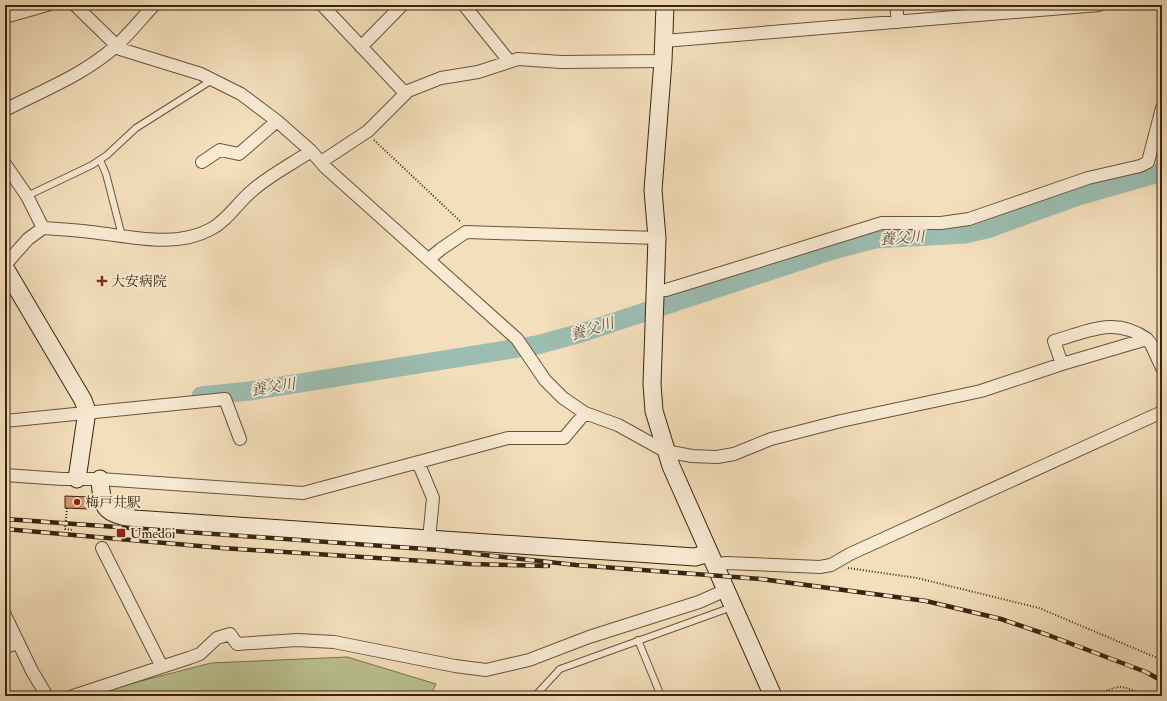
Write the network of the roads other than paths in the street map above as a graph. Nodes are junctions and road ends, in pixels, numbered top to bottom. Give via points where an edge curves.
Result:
1 (48, 5) edge
2 (75, 5) edge
3 (154, 5) edge
4 (322, 5) edge
5 (402, 5) edge
6 (464, 5) edge
7 (665, 5) edge
8 (896, 5) edge
9 (1099, 5) edge
10 (5, 17) edge
11 (898, 22) junction
12 (664, 41) junction
13 (117, 45) junction
14 (361, 47) junction
15 (509, 61) junction
16 (663, 61) junction
17 (213, 79) junction
18 (405, 93) junction
19 (1162, 108) edge
20 (5, 110) edge
21 (278, 121) junction
22 (311, 151) junction
23 (100, 160) junction
24 (202, 162) dead end
25 (321, 162) junction
26 (5, 164) edge
27 (27, 196) junction
28 (43, 228) junction
29 (122, 236) junction
30 (656, 238) junction
31 (429, 259) junction
32 (5, 265) edge
33 (5, 268) edge
34 (654, 294) junction
35 (1147, 339) junction
36 (1062, 364) junction
37 (1162, 368) edge
38 (85, 408) junction
39 (1162, 412) edge
40 (585, 413) junction
41 (5, 421) edge
42 (240, 439) dead end
43 (665, 451) junction
44 (418, 462) junction
45 (5, 475) edge
46 (77, 479) junction
47 (100, 479) junction
48 (429, 539) junction
49 (102, 548) dead end
50 (712, 559) junction
51 (726, 590) junction
52 (733, 606) junction
53 (5, 615) edge
54 (638, 640) junction
55 (18, 643) junction
56 (5, 647) edge
57 (162, 667) junction
58 (47, 696) edge
59 (73, 696) edge
60 (535, 696) edge
61 (661, 696) edge
62 (773, 696) edge

1 - 10 street
2 - 13 street
3 - 13 street
4 - 14 street
5 - 14 street
6 - 15 street
7 - 12 street
8 - 11 street
9 - 11 street
11 - 12 street
12 - 16 street
13 - 17 street via 120,49
13 - 20 street via 65,81
14 - 18 street
15 - 16 street
15 - 18 street via 478,72 441,78
16 - 30 street via 653,190
17 - 21 street via 241,94
17 - 23 lane via 136,128
18 - 25 street via 368,131
19 - 34 street via 1148,162 1140,166 1088,178 969,219 941,223 888,222 869,226
21 - 22 street
21 - 24 street via 239,154 220,150
22 - 25 street
22 - 29 street via 260,184 211,229 186,238 151,239
23 - 27 lane
23 - 29 lane
25 - 31 street
26 - 27 street
27 - 28 street
28 - 29 street
28 - 32 street via 28,239
30 - 31 street via 466,232
30 - 34 street
31 - 40 street via 517,339 545,380 563,398
33 - 38 street
34 - 43 street via 652,396
35 - 36 street
35 - 36 street via 1135,331 1108,326 1054,341
35 - 37 street via 1152,344
36 - 43 street via 981,391 771,439 734,454 705,457
38 - 41 street
38 - 42 street via 225,399
38 - 46 street
39 - 50 street via 850,554 831,565 813,567 726,563
40 - 43 street via 618,425
40 - 44 street via 564,438 508,438
43 - 50 street
44 - 47 street via 303,493
44 - 48 street via 433,498
45 - 46 street
46 - 47 street
47 - 48 street via 102,501 110,513 134,519
48 - 50 street
49 - 57 street
50 - 51 street
51 - 52 street
51 - 57 street via 699,602 589,637 529,660 486,670 334,642 297,640 237,644 230,634 217,638 200,654
52 - 54 lane
52 - 62 street
53 - 55 street
54 - 60 lane via 560,669
54 - 61 lane
55 - 56 street
55 - 58 street
57 - 59 street

